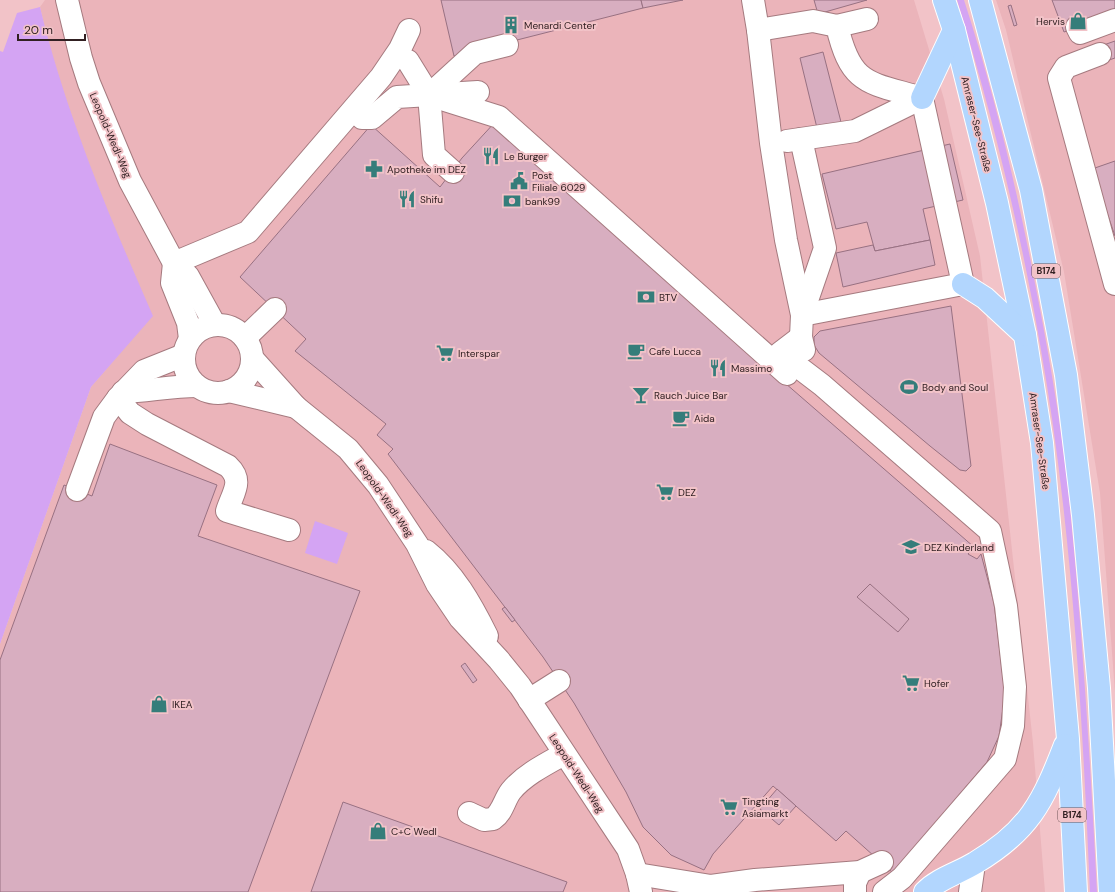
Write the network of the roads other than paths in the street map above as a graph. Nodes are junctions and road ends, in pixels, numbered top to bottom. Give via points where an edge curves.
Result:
1 (68, 0) edge
2 (753, 0) edge
3 (944, 0) edge
4 (980, 0) edge
5 (867, 19) dead end
6 (1115, 20) edge
7 (837, 26) junction
8 (1077, 27) dead end
9 (409, 30) dead end
10 (758, 30) junction
11 (954, 30) junction
12 (506, 45) dead end
13 (1100, 54) dead end
14 (408, 61) dead end
15 (478, 92) dead end
16 (429, 95) junction
17 (922, 98) junction
18 (362, 118) dead end
19 (801, 139) junction
20 (771, 143) junction
21 (453, 172) dead end
22 (174, 263) junction
23 (963, 284) junction
24 (1115, 284) edge
25 (275, 309) dead end
26 (802, 315) junction
27 (215, 325) junction
28 (1025, 335) junction
29 (801, 337) junction
30 (187, 347) junction
31 (248, 348) junction
32 (811, 385) junction
33 (197, 386) junction
34 (229, 391) junction
35 (121, 395) junction
36 (296, 407) junction
37 (77, 490) dead end
38 (290, 530) dead end
39 (559, 681) dead end
40 (529, 700) junction
41 (1068, 739) junction
42 (564, 754) junction
43 (469, 813) dead end
44 (882, 862) dead end
45 (974, 864) junction
46 (857, 882) edge
47 (639, 883) edge
48 (704, 889) edge
49 (884, 892) edge
50 (925, 892) edge
51 (970, 892) edge
52 (1076, 892) edge
53 (1110, 892) edge

1 - 22 street, Leopold-Wedl-Weg via 89,83 130,181
2 - 10 street
3 - 11 main road, Amraser-See-Straße / B174
4 - 53 main road, B174 via 1030,190 1066,375 1083,515 1099,688
5 - 7 street
6 - 8 street via 1080,33
7 - 10 street via 813,21
7 - 17 street via 848,62 858,75 876,84
9 - 22 street via 381,77 248,232
10 - 20 street
11 - 17 main road
11 - 28 main road, Amraser-See-Straße / B174 via 997,203
12 - 16 street via 475,52
13 - 24 street via 1066,67 1059,78
14 - 16 street
15 - 16 street
16 - 18 street via 397,97 372,118
16 - 21 street via 434,155
16 - 32 street via 499,117
17 - 19 street via 855,131
17 - 23 street
19 - 20 street
19 - 26 street via 825,248
20 - 26 street via 786,240
22 - 27 street, Leopold-Wedl-Weg via 188,276
22 - 30 street via 172,283 188,323
23 - 26 street
23 - 28 main road via 985,298
25 - 31 street
26 - 29 street
27 - 30 street via 206,327
27 - 31 street via 226,326 236,331
28 - 41 main road, Amraser-See-Straße / B174 via 1042,443
29 - 32 street
29 - 32 street via 780,353
30 - 33 street via 185,367 189,378
30 - 35 street via 144,371
31 - 34 street via 250,369 246,378
31 - 36 street, Leopold-Wedl-Weg
32 - 49 street via 990,531 1006,606 1015,686 1013,726 1005,759 902,878
33 - 34 street via 218,393
33 - 35 street via 176,386
34 - 36 street, Leopold-Wedl-Weg
35 - 37 street via 104,417
35 - 38 street via 130,413 228,466 235,473 237,479 227,510
36 - 40 street, Leopold-Wedl-Weg via 357,458 417,544 442,563 472,608 500,660
39 - 40 street
40 - 42 street, Leopold-Wedl-Weg
41 - 45 main road via 1053,777 1033,816 1016,834
41 - 52 main road, Amraser-See-Straße / B174
42 - 43 street via 519,782 493,819 484,820
42 - 47 street, Leopold-Wedl-Weg via 628,850
44 - 46 street
45 - 50 main road via 945,878
45 - 51 street
46 - 48 street via 804,876
47 - 48 street

